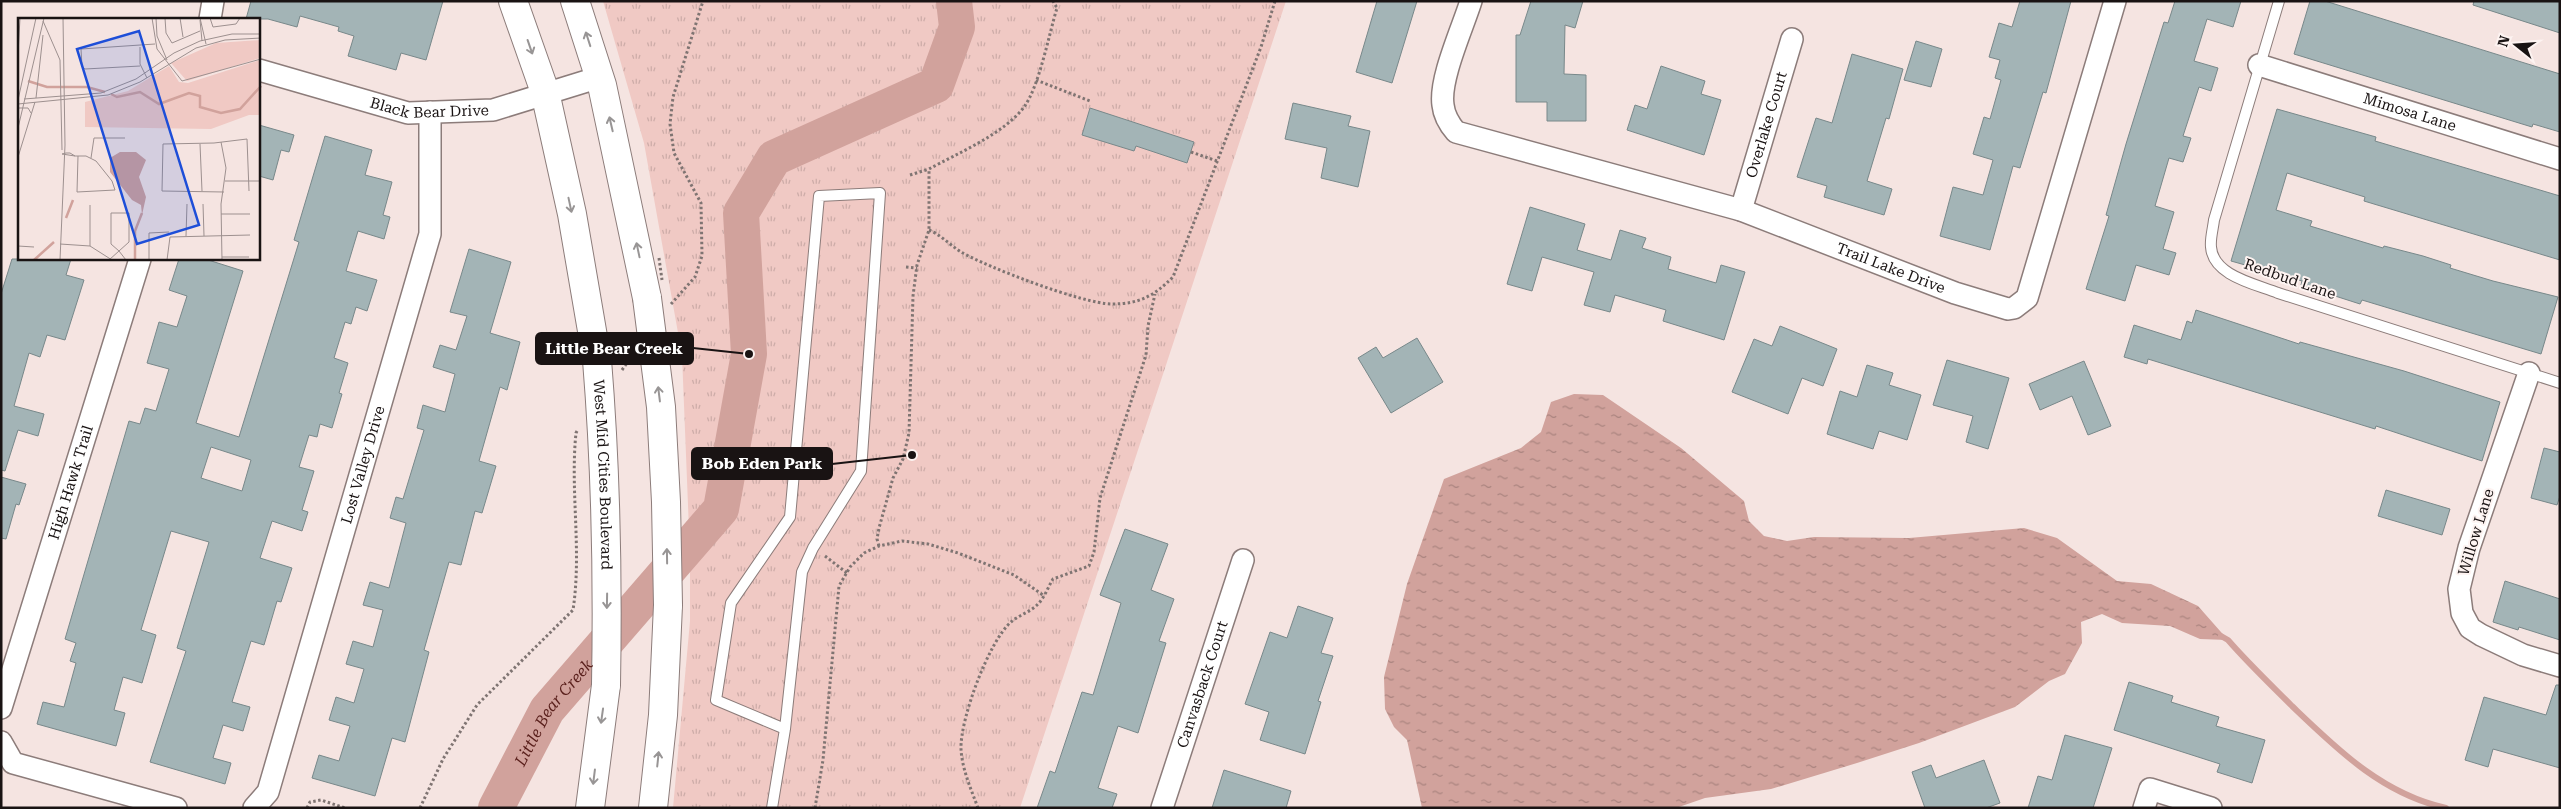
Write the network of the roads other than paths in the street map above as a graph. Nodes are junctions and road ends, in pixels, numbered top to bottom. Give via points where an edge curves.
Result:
1 (212, 1) edge
2 (514, 1) edge
3 (575, 1) edge
4 (1471, 1) edge
5 (2115, 1) edge
6 (2279, 1) edge
7 (210, 18) edge
8 (1792, 39) dead end
9 (2259, 65) junction
10 (260, 70) edge
11 (600, 77) junction
12 (545, 92) junction
13 (430, 112) junction
14 (2560, 159) edge
15 (1741, 210) junction
16 (140, 260) edge
17 (2529, 373) junction
18 (2560, 383) edge
19 (1243, 560) dead end
20 (2560, 666) edge
21 (2, 707) edge
22 (785, 729) junction
23 (1, 742) edge
24 (2147, 798) edge
25 (176, 808) edge
26 (254, 808) edge
27 (590, 808) edge
28 (653, 808) edge
29 (772, 808) edge
30 (1162, 808) edge
31 (2211, 808) edge

1 - 7 street
2 -> 12 main road, West Mid Cities Boulevard
11 -> 3 main road
4 - 15 street, Trail Lake Drive via 1446,75 1442,105 1456,132
5 - 15 street, Trail Lake Drive via 2027,298 2014,308 1955,293
6 - 9 lane, Redbud Lane
8 - 15 street, Overlake Court
9 - 14 street, Mimosa Lane
9 - 17 lane, Redbud Lane via 2214,220 2211,248 2214,260 2233,276
10 - 13 street, Black Bear Drive via 408,113
11 - 12 street, Black Bear Drive
28 -> 11 main road, bridge via 663,715 668,605 661,407 648,298
12 - 13 street, Black Bear Drive via 492,110
12 -> 27 main road, West Mid Cities Boulevard, bridge via 572,214 597,360 605,457 606,685
13 - 26 street, Lost Valley Drive via 430,234 268,792
16 - 21 street, High Hawk Trail
17 - 18 lane, Redbud Lane
17 - 20 street, Willow Lane via 2468,548 2459,589 2462,613 2470,628 2523,655
19 - 30 street, Canvasback Court
22 - 22 lane via 802,572 813,548 861,471 880,193 819,196 790,517 731,603 716,700
22 - 29 lane
23 - 25 street via 13,762
24 - 31 street

